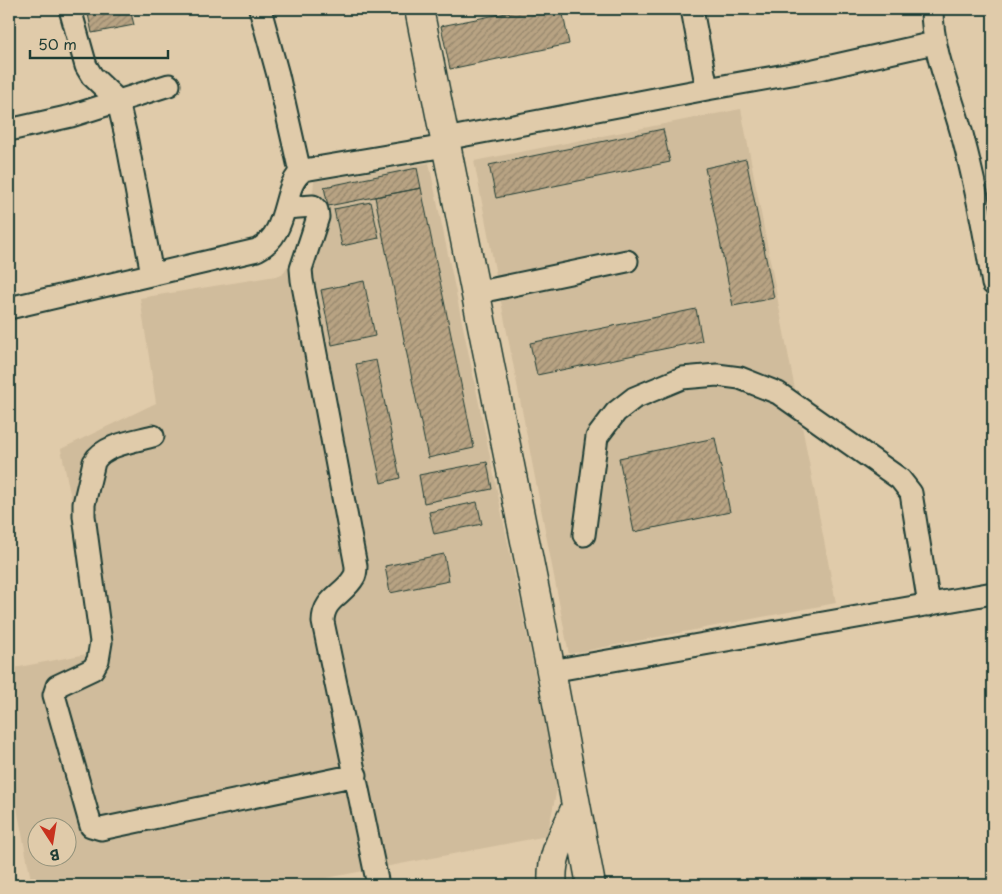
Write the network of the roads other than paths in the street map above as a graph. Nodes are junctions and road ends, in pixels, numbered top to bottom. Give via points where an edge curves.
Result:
1 (70, 9) edge
2 (260, 9) edge
3 (419, 9) edge
4 (692, 9) edge
5 (932, 9) edge
6 (934, 43) junction
7 (169, 85) dead end
8 (707, 89) junction
9 (118, 102) junction
10 (9, 130) edge
11 (446, 142) junction
12 (300, 172) junction
13 (285, 208) junction
14 (627, 261) dead end
15 (152, 274) junction
16 (993, 284) edge
17 (476, 293) junction
18 (9, 308) edge
19 (153, 436) dead end
20 (584, 535) dead end
21 (993, 593) edge
22 (929, 605) junction
23 (552, 671) junction
24 (356, 775) junction
25 (576, 807) junction
26 (378, 885) edge
27 (553, 885) edge
28 (591, 885) edge

1 - 9 street via 86,66
2 - 12 street
3 - 11 street
4 - 8 street
5 - 6 street
6 - 8 street via 814,70
6 - 16 street via 963,138 987,242
7 - 9 street
8 - 11 street
9 - 10 street
9 - 15 street
11 - 12 street
11 - 17 street
12 - 13 street
13 - 15 street via 270,242 257,250
13 - 24 street via 313,206 318,217 301,270 302,280 356,566 355,576 328,604 323,622
14 - 17 street
15 - 18 street
17 - 23 street
19 - 24 street via 105,450 98,456 84,504 100,652 93,668 57,686 54,695 91,826 102,829
20 - 22 street via 597,437 616,412 634,398 682,378 717,375 740,378 778,393 900,479 911,493
21 - 22 street
22 - 23 street
23 - 25 street
24 - 26 street
25 - 27 street via 554,858
25 - 28 street

